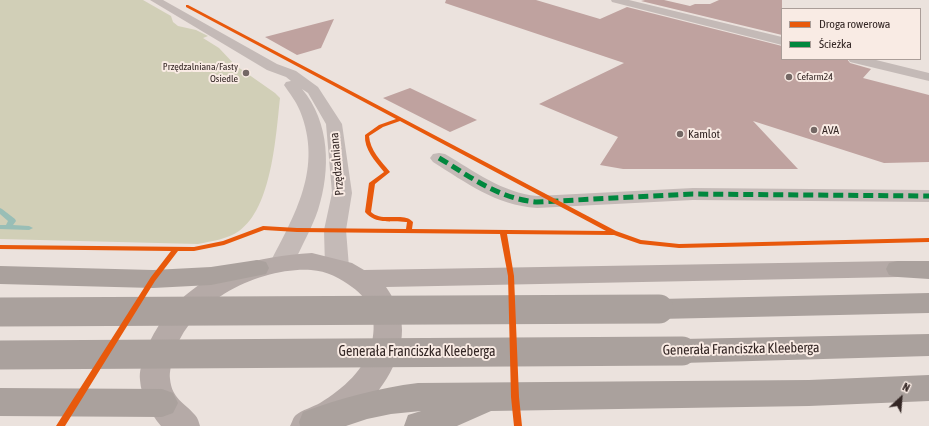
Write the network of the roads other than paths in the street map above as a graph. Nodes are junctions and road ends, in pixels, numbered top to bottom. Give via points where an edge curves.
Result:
1 (155, 0) edge
2 (616, 0) edge
3 (781, 41) edge
4 (860, 60) edge
5 (272, 66) junction
6 (929, 77) edge
7 (439, 158) dead end
8 (929, 196) edge
9 (269, 266) junction
10 (337, 266) junction
11 (898, 269) joint
12 (929, 269) edge
13 (0, 275) edge
14 (363, 279) junction
15 (929, 303) edge
16 (0, 312) edge
17 (929, 345) edge
18 (0, 355) edge
19 (929, 388) edge
20 (491, 397) junction
21 (0, 402) edge
22 (162, 403) junction
23 (311, 424) edge
24 (184, 426) edge
25 (420, 426) edge

1 - 5 street, Przędzalniana
2 - 3 street
4 - 6 street
5 - 9 street, Przędzalniana via 305,102 311,115 317,151 310,202
5 - 10 street, Przędzalniana via 291,74 312,90 334,124 342,193 336,230
7 - 8 street via 497,193 523,201 693,194
9 - 10 street via 311,262
9 - 13 highway via 211,276 153,279
9 - 22 street via 230,278 206,293 184,311 167,332 156,356 154,380
10 - 14 street
11 - 12 highway
11 - 14 street
14 - 23 street via 378,294 387,312 389,333 383,357 368,381 346,403
15 - 16 highway, bridge via 660,309
17 - 18 highway, Generała Franciszka Kleeberga, bridge via 682,350
19 - 20 highway via 809,393
20 - 23 highway via 418,397 391,400 367,405
20 - 25 highway
21 - 22 highway
22 - 24 street

